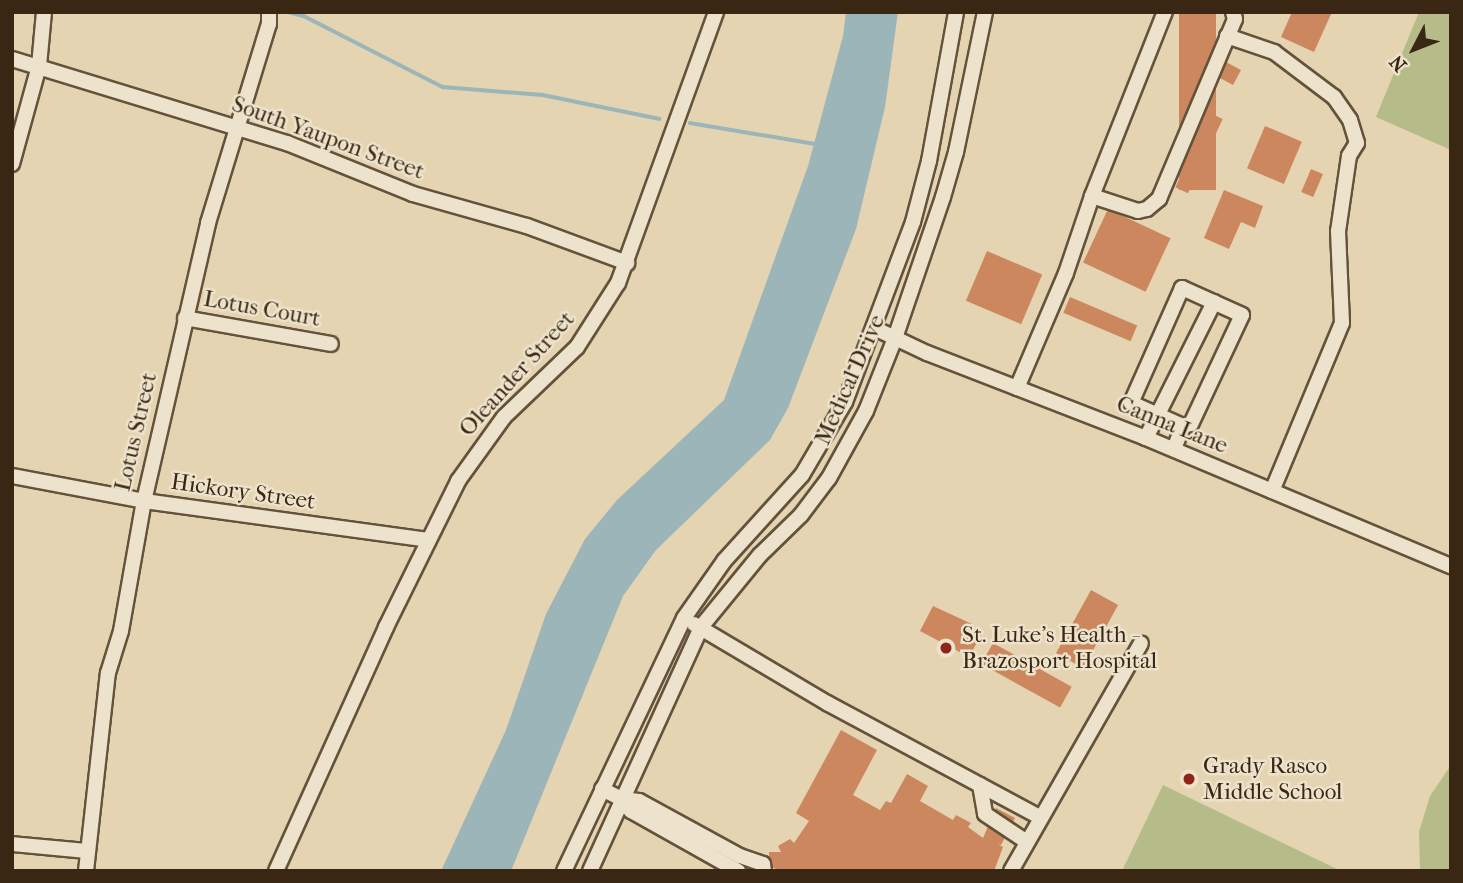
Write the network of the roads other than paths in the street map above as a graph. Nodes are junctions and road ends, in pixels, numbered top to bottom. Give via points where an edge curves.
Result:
1 (44, 12) edge
2 (269, 12) edge
3 (716, 12) edge
4 (956, 12) edge
5 (985, 12) edge
6 (1165, 12) edge
7 (1233, 12) edge
8 (1227, 36) junction
9 (12, 59) edge
10 (39, 66) junction
11 (238, 129) junction
12 (12, 163) edge
13 (1092, 196) junction
14 (627, 264) junction
15 (1214, 302) junction
16 (185, 318) junction
17 (874, 328) junction
18 (895, 338) junction
19 (331, 344) dead end
20 (1017, 388) junction
21 (1156, 415) junction
22 (1183, 426) junction
23 (1146, 438) junction
24 (1174, 449) junction
25 (12, 477) edge
26 (1272, 491) junction
27 (144, 501) junction
28 (428, 540) junction
29 (1451, 566) edge
30 (684, 618) junction
31 (701, 627) junction
32 (1141, 643) dead end
33 (980, 785) junction
34 (602, 789) junction
35 (622, 799) junction
36 (1040, 817) junction
37 (1027, 842) junction
38 (12, 844) edge
39 (88, 852) junction
40 (736, 867) edge
41 (86, 871) edge
42 (276, 871) edge
43 (564, 871) edge
44 (590, 871) edge
45 (764, 871) edge
46 (1011, 871) edge

1 - 10 street
2 - 11 street, Lotus Street
3 - 14 street, Oleander Street
4 - 17 street, Medical Drive via 929,161 913,222
5 - 18 street, Medical Drive via 956,152
6 - 13 street
7 - 8 street via 1235,19
8 - 13 street via 1159,199 1138,211
8 - 26 street via 1274,52 1334,97 1350,120 1357,143 1349,156 1338,231 1342,323
9 - 10 street, South Yaupon Street
10 - 11 street, South Yaupon Street
10 - 12 street
11 - 14 street, South Yaupon Street via 286,143 413,194 527,226
11 - 16 street, Lotus Street via 208,223
13 - 20 street via 1066,273
14 - 28 street, Oleander Street via 577,347 504,417 484,443 458,481
15 - 21 street via 1162,412
15 - 21 street via 1182,288 1131,403
15 - 22 street via 1242,315 1191,424
16 - 19 street, Lotus Court
16 - 27 street, Lotus Street
17 - 18 street, Canna Lane
17 - 30 street, Medical Drive via 845,402 809,464 724,561
18 - 20 street, Canna Lane
18 - 31 street, Medical Drive via 866,411 829,478
20 - 23 street, Canna Lane
21 - 22 street
21 - 23 street
22 - 24 street
23 - 24 street, Canna Lane
24 - 26 street, Canna Lane
25 - 27 street, Hickory Street
26 - 29 street, Canna Lane
27 - 28 street, Hickory Street
27 - 39 street, Lotus Street via 121,631 108,673
28 - 42 street, Oleander Street
30 - 31 street
30 - 34 street, Medical Drive
31 - 33 street via 806,691
31 - 35 street, Medical Drive
32 - 36 street
33 - 36 street
33 - 37 street via 985,814
34 - 35 street
34 - 43 street, Medical Drive
35 - 40 street via 639,801
35 - 44 street, Medical Drive
36 - 37 street
37 - 46 street
38 - 39 street
39 - 41 street, Lotus Street
40 - 45 street via 763,864

